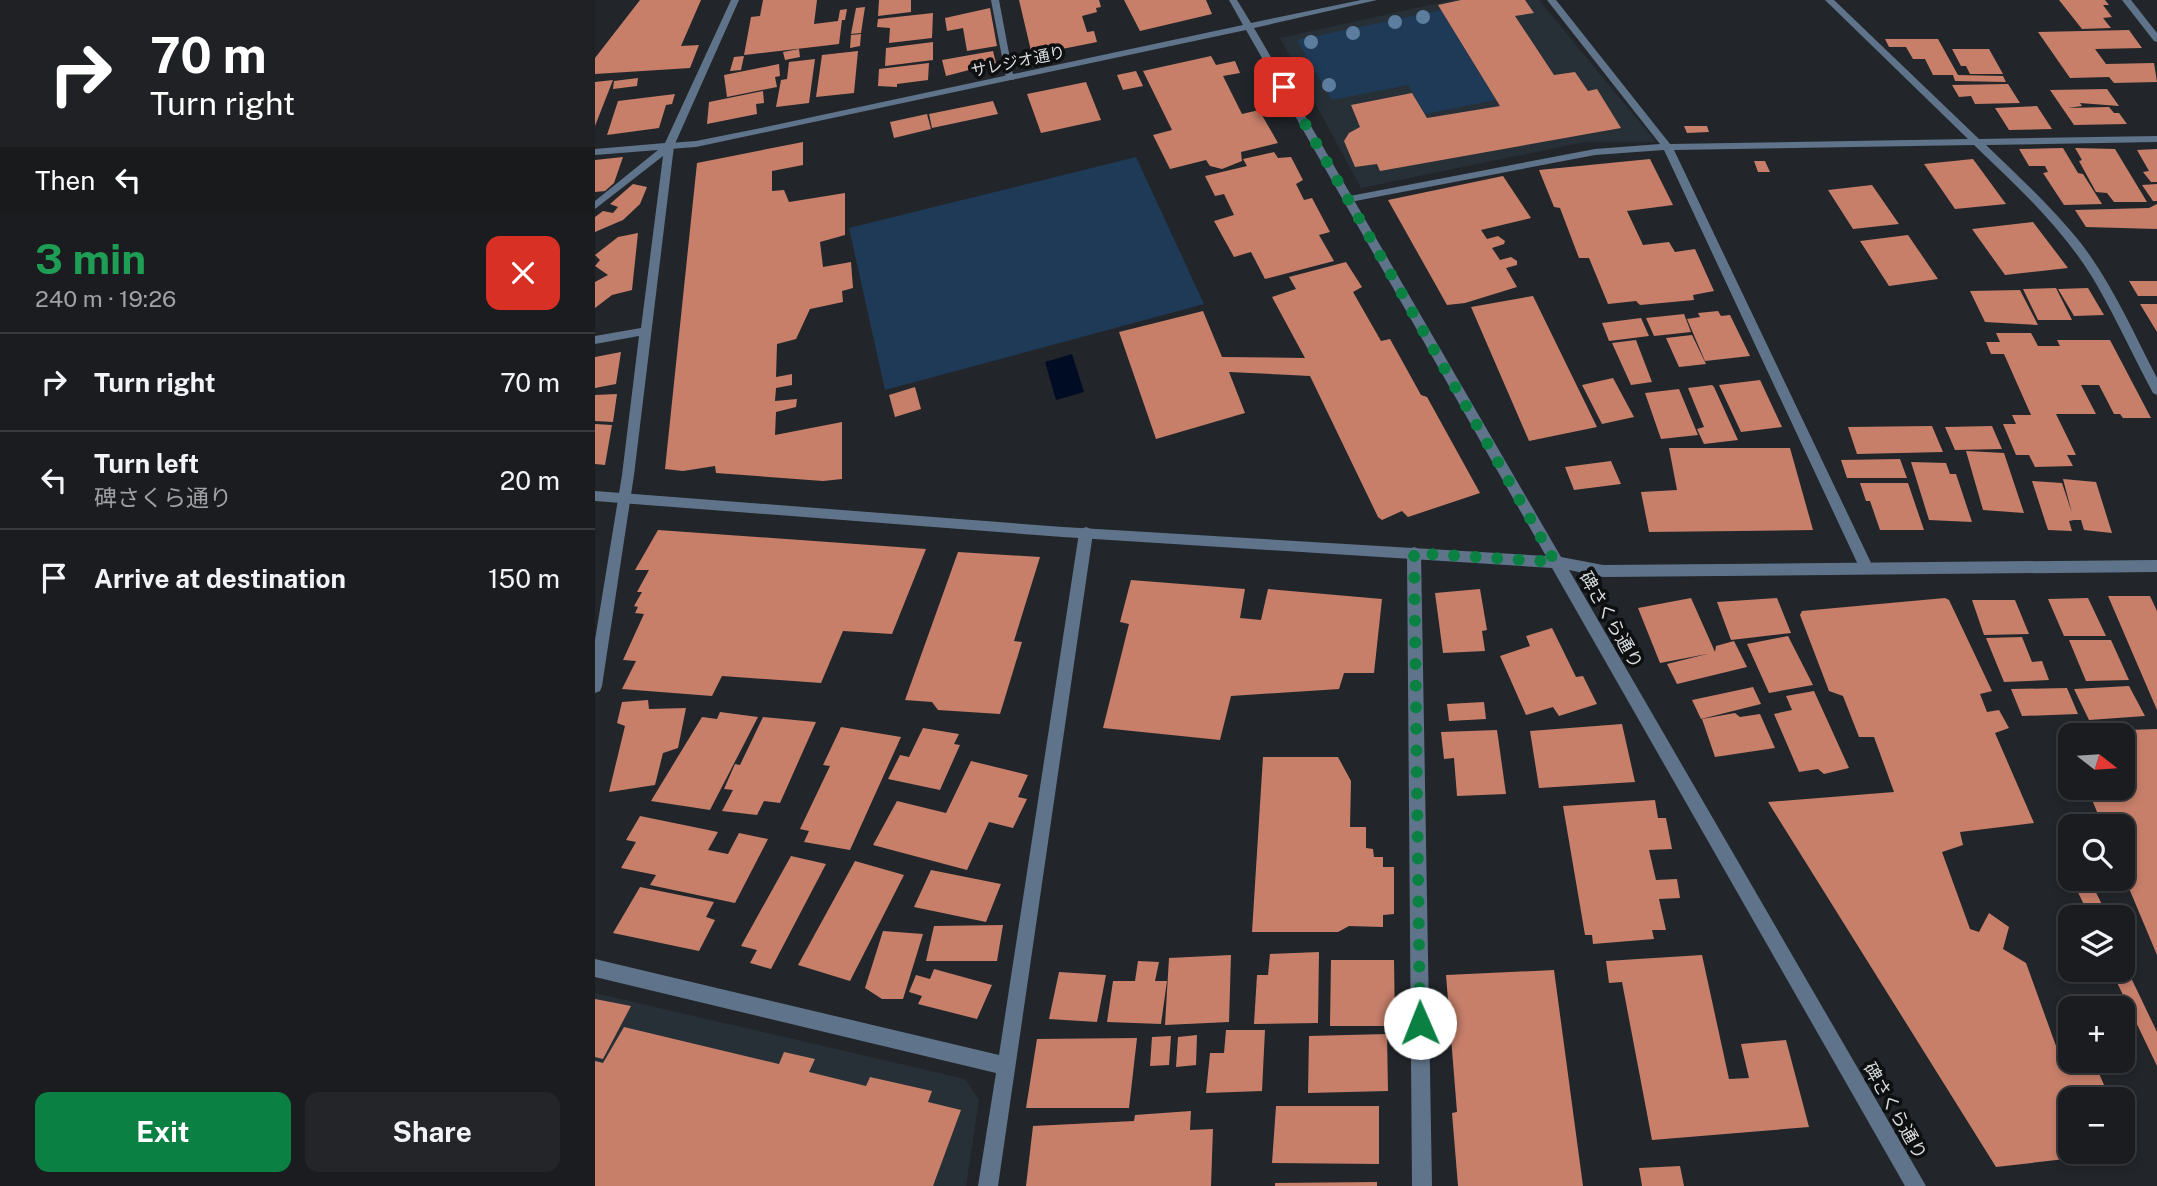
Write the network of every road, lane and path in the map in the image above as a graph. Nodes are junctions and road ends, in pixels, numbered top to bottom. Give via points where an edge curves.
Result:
1 (735, 0) edge
2 (995, 0) edge
3 (1233, 0) edge
4 (1373, 0) edge
5 (1551, 0) edge
6 (1829, 0) edge
7 (2126, 0) edge
8 (1248, 26) junction
9 (2157, 38) edge
10 (1011, 78) junction
11 (2157, 139) edge
12 (1976, 141) junction
13 (669, 146) junction
14 (1667, 147) junction
15 (595, 152) edge
16 (1350, 199) junction
17 (595, 206) edge
18 (645, 331) junction
19 (595, 340) edge
20 (2157, 390) edge
21 (595, 496) edge
22 (623, 498) junction
23 (1086, 533) junction
24 (1414, 553) junction
25 (1555, 562) junction
26 (2157, 566) edge
27 (1866, 567) junction
28 (595, 686) edge
29 (595, 968) edge
30 (1005, 1066) junction
31 (989, 1186) edge
32 (1422, 1186) edge
33 (1916, 1186) edge

1 - 13 street
2 - 10 street
3 - 8 street, 碑さくら通り
4 - 8 street, サレジオ通り
5 - 14 street
6 - 12 street
7 - 9 street
8 - 10 street, サレジオ通り
8 - 16 street, 碑さくら通り
10 - 13 street, サレジオ通り
11 - 12 street
12 - 14 street
12 - 20 street via 2076,245 2103,285
13 - 15 street, サレジオ通り
13 - 17 street
13 - 18 street
14 - 16 street via 1595,152
14 - 27 street
16 - 25 street, 碑さくら通り
18 - 19 street
18 - 22 street
21 - 22 street
22 - 23 street
22 - 28 street
23 - 24 street
23 - 30 street
24 - 25 street
24 - 32 street
25 - 27 street via 1603,571
25 - 33 street, 碑さくら通り
26 - 27 street
29 - 30 street
30 - 31 street

